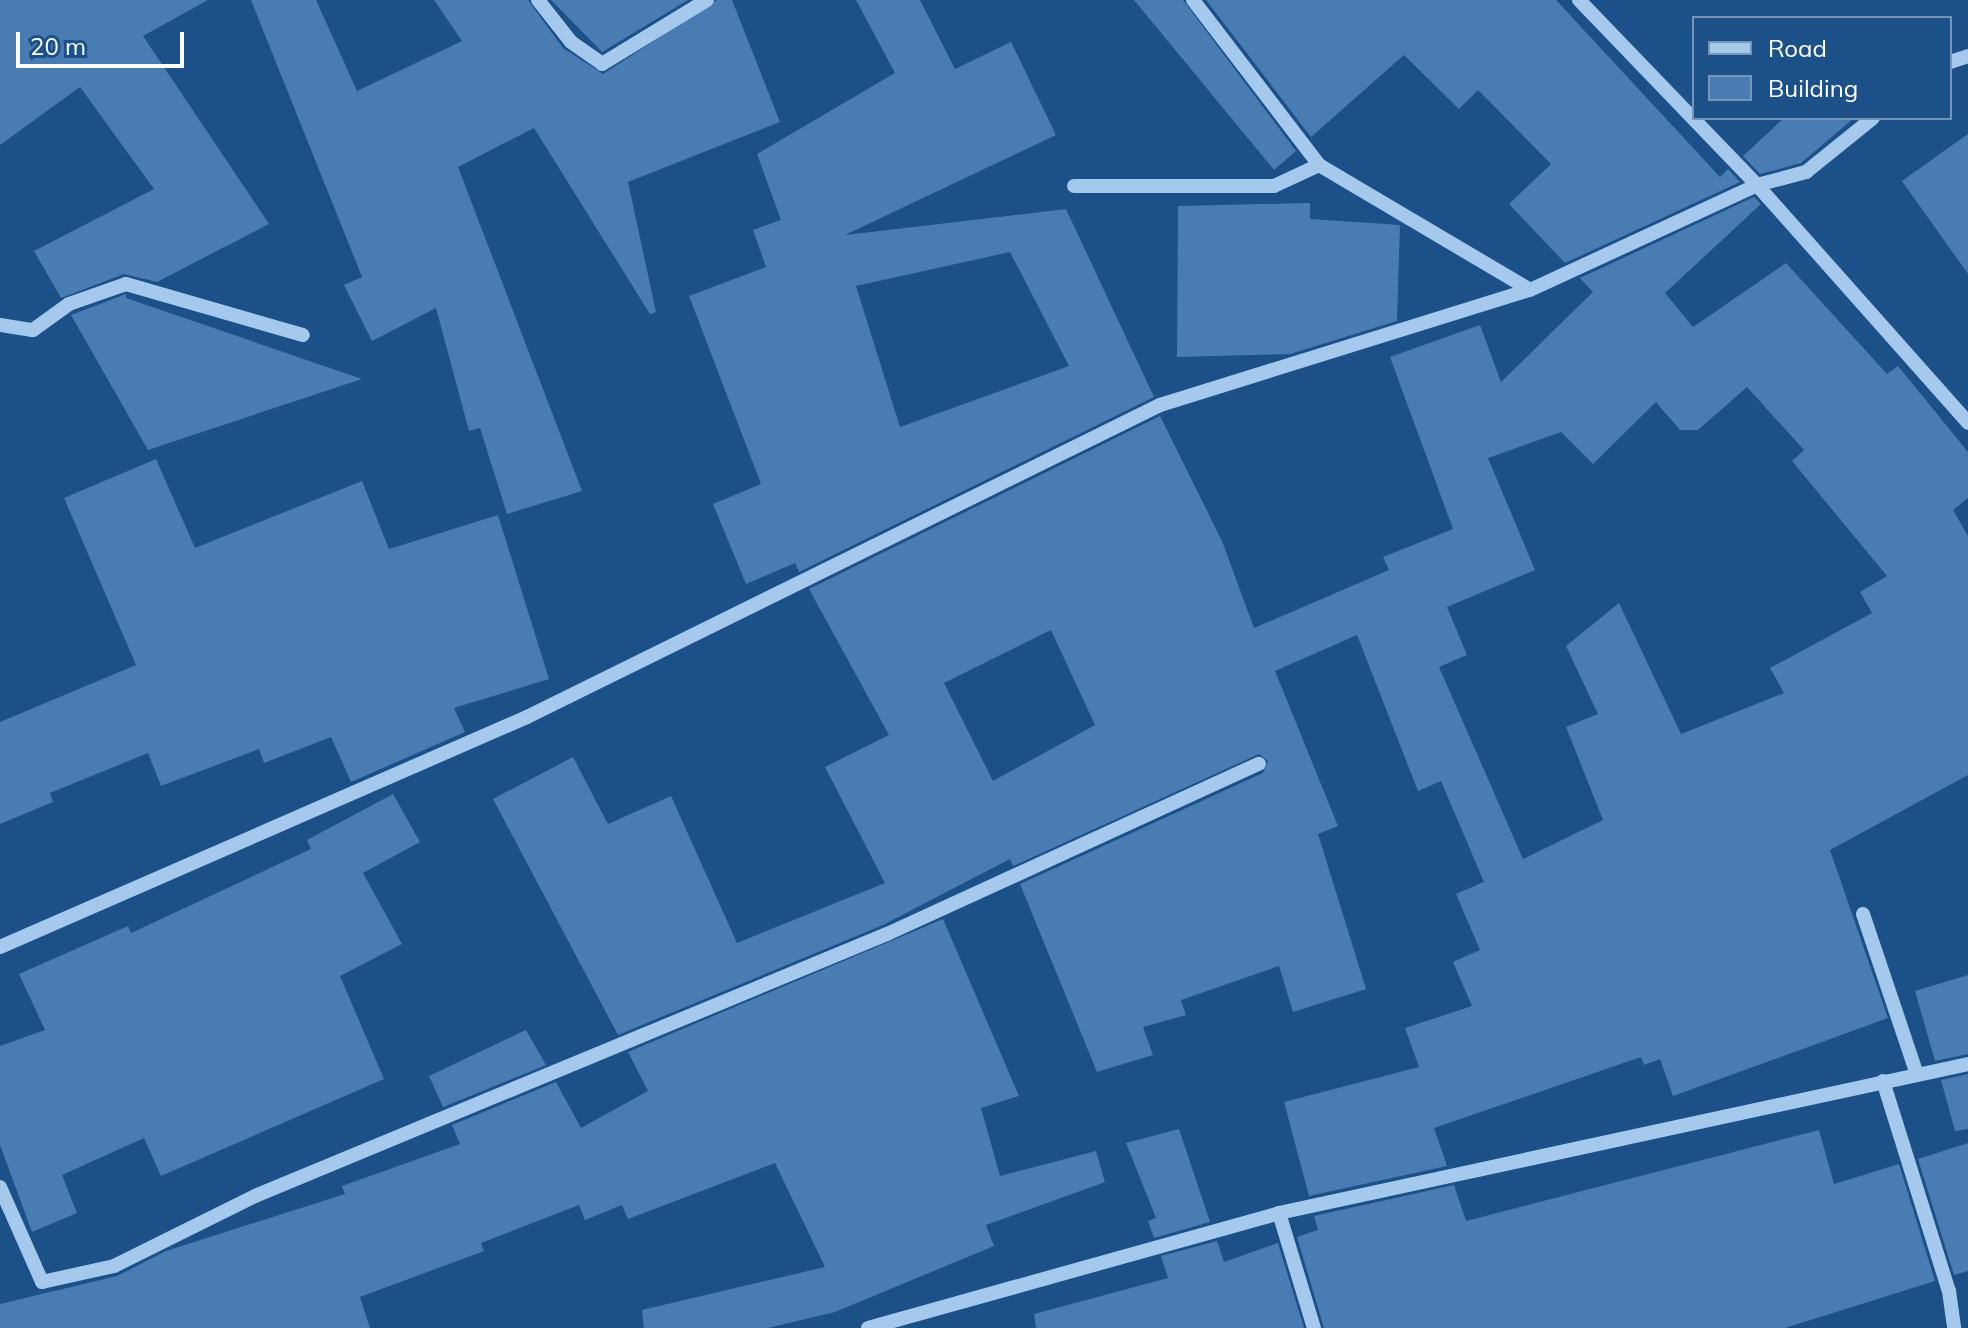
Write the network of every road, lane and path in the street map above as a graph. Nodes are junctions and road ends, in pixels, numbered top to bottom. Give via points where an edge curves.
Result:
1 (538, 0) edge
2 (707, 0) edge
3 (1193, 0) edge
4 (1579, 0) edge
5 (1692, 117) edge
6 (1694, 120) edge
7 (1871, 120) edge
8 (1319, 165) junction
9 (1757, 185) junction
10 (1074, 186) dead end
11 (1530, 290) junction
12 (0, 325) edge
13 (303, 335) dead end
14 (1968, 423) edge
15 (1259, 764) dead end
16 (1863, 914) dead end
17 (0, 947) edge
18 (1968, 1064) edge
19 (1917, 1074) junction
20 (1883, 1081) junction
21 (0, 1187) edge
22 (1279, 1213) junction
23 (870, 1328) edge
24 (1314, 1328) edge
25 (1954, 1328) edge

1 - 2 street via 571,42 602,64
3 - 8 street
4 - 5 street
6 - 9 street
7 - 9 street via 1806,172
8 - 10 street via 1274,186
8 - 11 street
9 - 11 street
9 - 14 street
11 - 17 street via 1160,405 527,717
12 - 13 street via 33,330 69,304 126,284
15 - 21 street via 887,934 255,1196 114,1266 42,1282
16 - 19 street
18 - 19 street
19 - 20 street
20 - 22 street
20 - 25 street via 1949,1291
22 - 23 street
22 - 24 street

